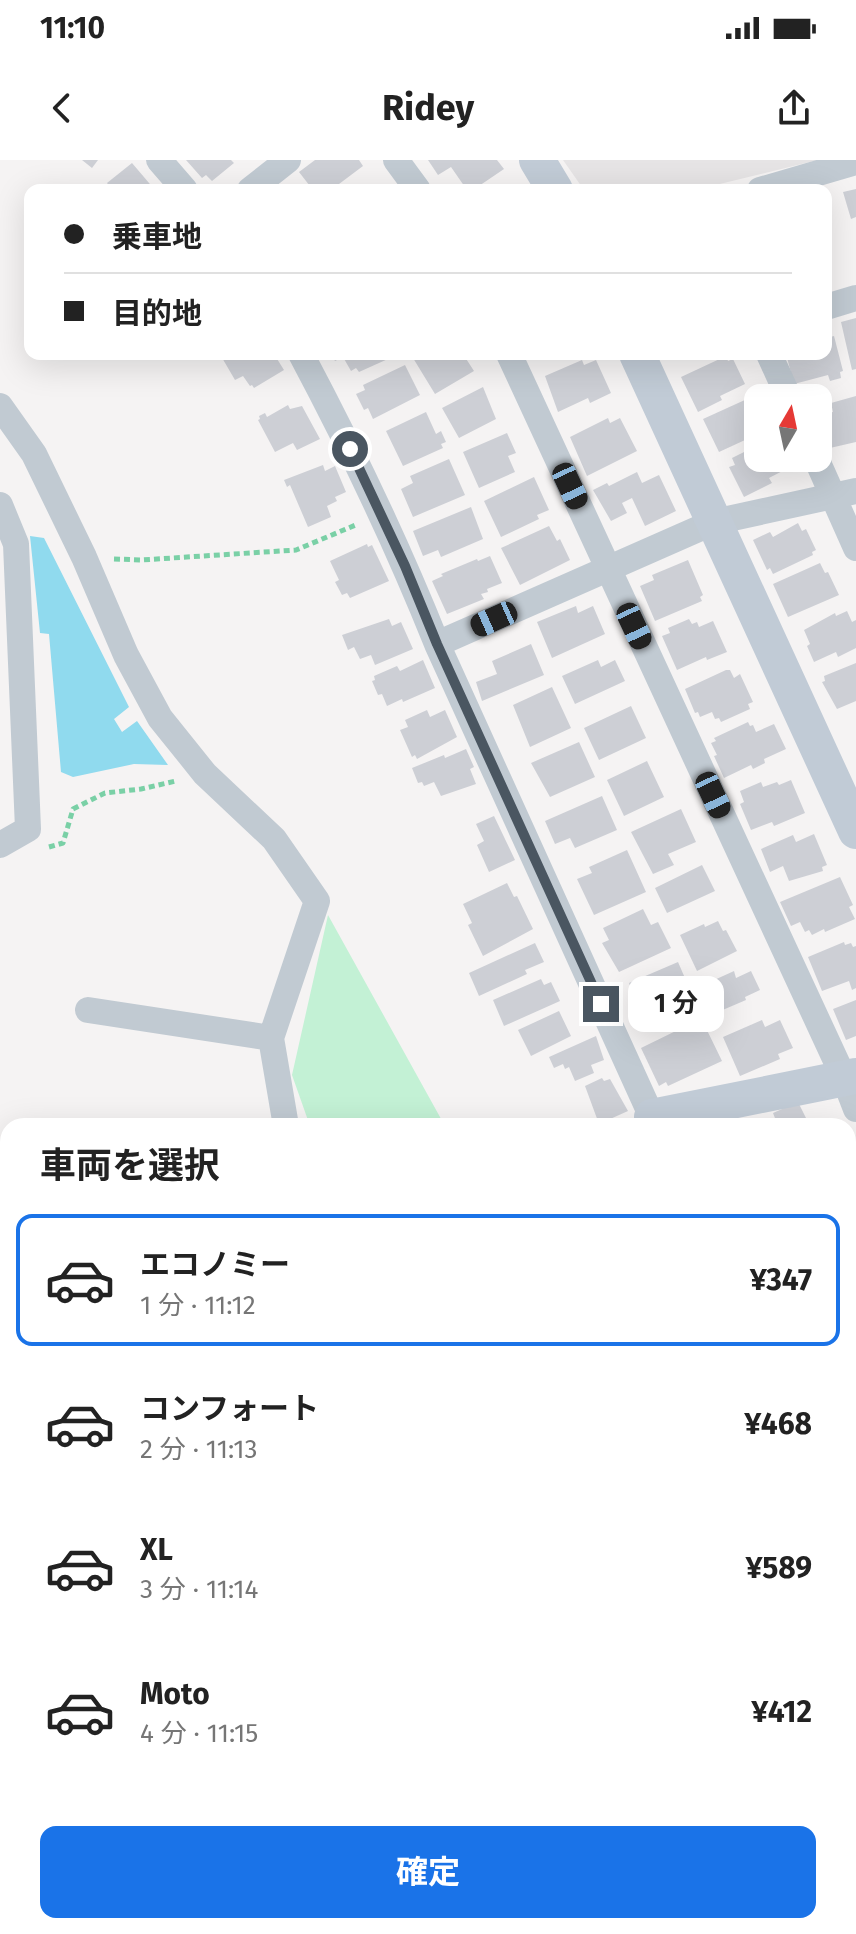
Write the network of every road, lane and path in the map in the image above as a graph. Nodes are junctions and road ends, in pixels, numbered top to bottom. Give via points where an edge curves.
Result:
1 (159, 160) edge
2 (288, 160) edge
3 (396, 160) edge
4 (537, 160) edge
5 (856, 162) edge
6 (180, 184) edge
7 (258, 184) edge
8 (414, 184) edge
9 (551, 184) edge
10 (781, 184) edge
11 (856, 298) edge
12 (832, 305) edge
13 (304, 360) edge
14 (512, 360) edge
15 (640, 360) edge
16 (772, 360) edge
17 (783, 384) edge
18 (0, 406) edge
19 (827, 472) edge
20 (845, 494) edge
21 (0, 505) edge
22 (381, 514) junction
23 (714, 522) junction
24 (856, 548) edge
25 (84, 557) junction
26 (608, 569) junction
27 (437, 644) junction
28 (205, 774) junction
29 (856, 831) edge
30 (63, 843) dead end
31 (0, 845) edge
32 (88, 1010) dead end
33 (271, 1038) junction
34 (852, 1088) edge
35 (285, 1118) edge
36 (653, 1118) edge
37 (672, 1118) edge

1 - 6 street
2 - 7 street
3 - 8 street
4 - 9 street
5 - 10 street
11 - 12 street
13 - 22 street
14 - 26 street
15 - 23 street
16 - 17 street
18 - 25 street via 34,454
19 - 20 street
20 - 23 street
20 - 24 street
21 - 31 street via 16,544 28,829
22 - 25 path via 296,550 141,560
22 - 27 street
23 - 26 street
23 - 29 street
25 - 28 street via 153,705
26 - 27 street
26 - 34 street
27 - 36 street
28 - 30 path via 105,793 73,809
28 - 33 street via 274,839 317,901
32 - 33 street
33 - 35 street
34 - 37 street

